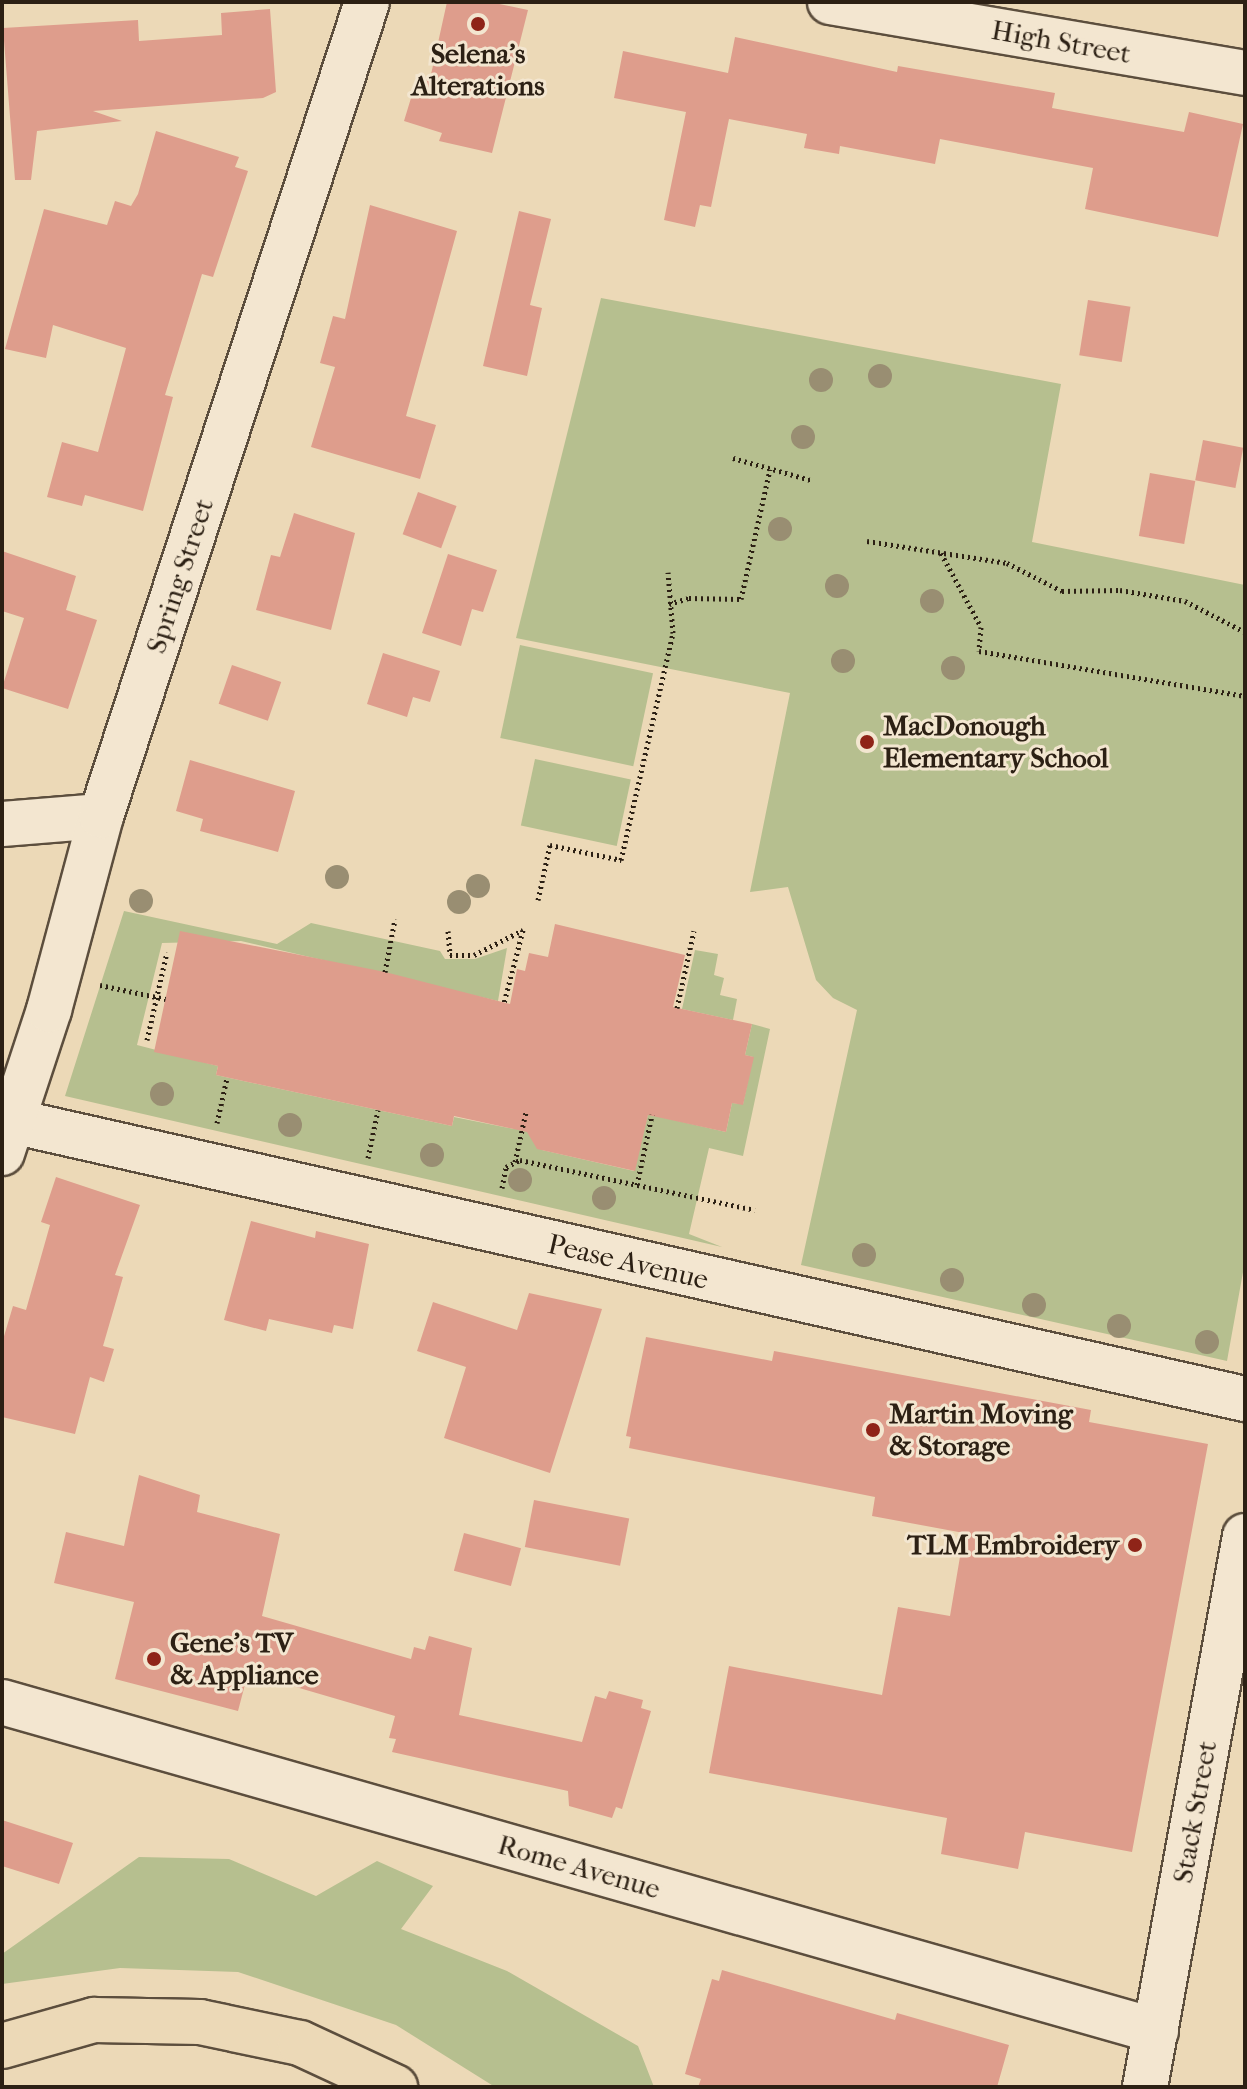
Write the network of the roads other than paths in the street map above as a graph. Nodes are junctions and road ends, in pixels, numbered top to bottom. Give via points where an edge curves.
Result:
1 (367, 2) edge
2 (830, 2) edge
3 (1245, 73) edge
4 (101, 816) junction
5 (2, 824) edge
6 (7, 1137) edge
7 (1245, 1399) edge
8 (1245, 1536) edge
9 (2, 1702) edge
10 (1156, 2031) junction
11 (2, 2046) edge
12 (395, 2087) edge
13 (1145, 2087) edge

1 - 4 street, Spring Street
2 - 3 street, High Street
4 - 5 street
4 - 6 street, Spring Street via 49,1010
6 - 7 street, Pease Avenue
8 - 10 street, Stack Street
9 - 10 street, Rome Avenue
10 - 13 street, Stack Street
11 - 12 highway via 94,2020 187,2021 300,2043

